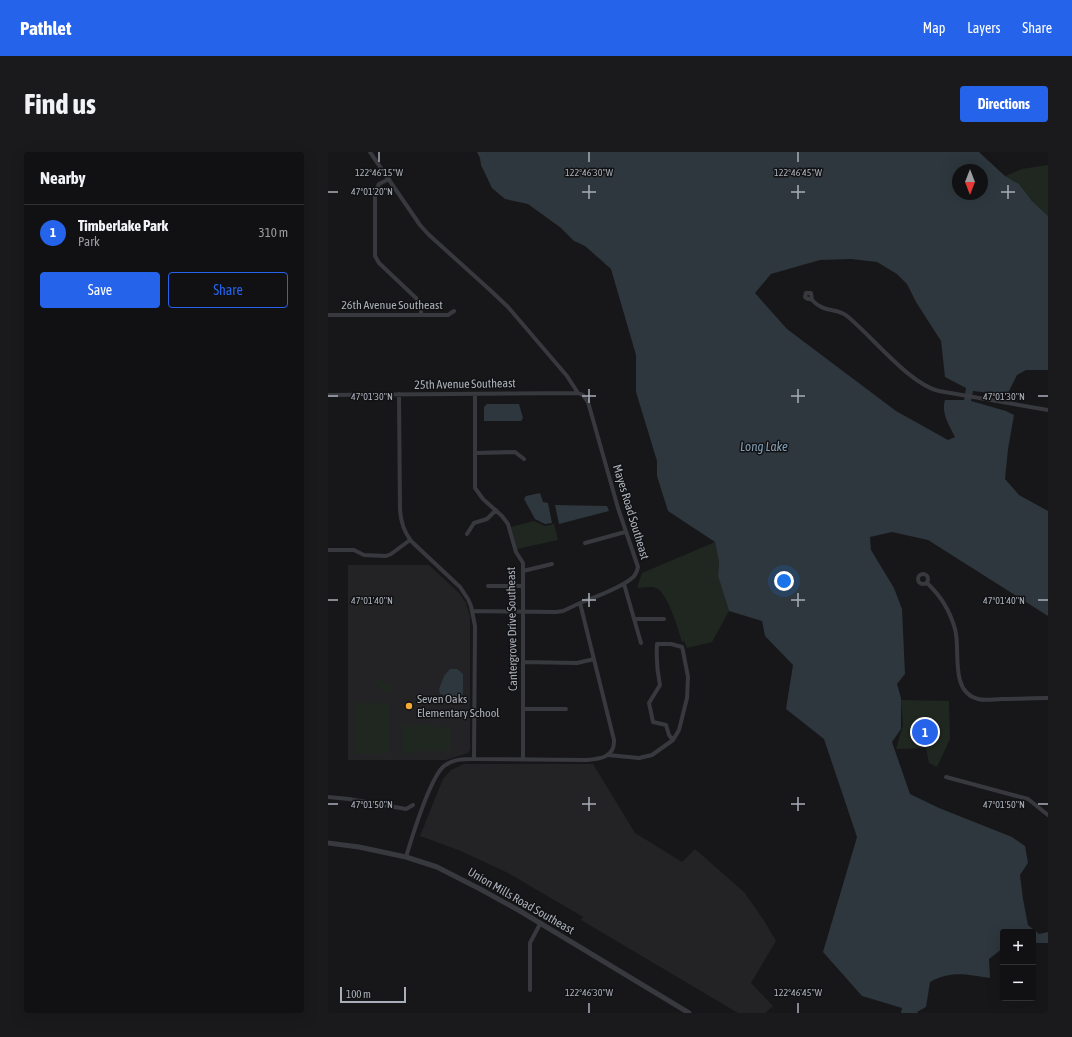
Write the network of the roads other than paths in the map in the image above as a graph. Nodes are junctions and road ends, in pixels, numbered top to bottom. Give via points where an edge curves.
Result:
1 (370, 152) edge
2 (389, 179) junction
3 (811, 299) dead end
4 (454, 311) dead end
5 (328, 315) edge
6 (421, 315) junction
7 (578, 393) junction
8 (399, 394) junction
9 (476, 394) junction
10 (328, 395) edge
11 (1048, 410) edge
12 (476, 452) junction
13 (524, 459) dead end
14 (496, 510) junction
15 (625, 532) junction
16 (467, 534) dead end
17 (410, 540) junction
18 (585, 543) dead end
19 (328, 550) edge
20 (552, 564) dead end
21 (523, 571) junction
22 (927, 583) dead end
23 (624, 584) junction
24 (488, 586) dead end
25 (523, 586) junction
26 (580, 603) junction
27 (472, 611) junction
28 (523, 612) junction
29 (634, 619) junction
30 (664, 619) dead end
31 (640, 643) dead end
32 (594, 659) junction
33 (523, 662) junction
34 (1048, 698) edge
35 (523, 709) junction
36 (566, 709) dead end
37 (673, 740) junction
38 (608, 755) junction
39 (474, 759) junction
40 (523, 759) junction
41 (946, 777) dead end
42 (328, 797) edge
43 (413, 805) dead end
44 (1048, 815) edge
45 (328, 843) edge
46 (406, 856) junction
47 (540, 924) junction
48 (530, 990) dead end
49 (689, 1013) edge

1 - 2 street, Mayes Road Southeast
2 - 6 street via 379,184 375,192 374,252 379,264 416,298
2 - 7 street, Mayes Road Southeast via 421,227 508,307 567,376
3 - 11 street via 825,310 844,313 923,385 939,391
4 - 6 street, 26th Avenue Southeast via 448,315
5 - 6 street, 26th Avenue Southeast
7 - 9 street, 25th Avenue Southeast
7 - 15 street, Mayes Road Southeast via 588,402
8 - 9 street, 25th Avenue Southeast
8 - 10 street, 25th Avenue Southeast
8 - 17 street via 400,510 405,533
9 - 12 street, Cantergrove Drive Southeast
12 - 13 street via 515,452
12 - 14 street, Cantergrove Drive Southeast via 476,488 483,499
14 - 16 street via 487,519 474,523
14 - 21 street, Cantergrove Drive Southeast via 508,524 516,552 523,563
15 - 18 street
15 - 23 street, Mayes Road Southeast via 638,567 632,578
17 - 19 street via 386,556 364,555 354,550
17 - 27 street via 460,588 468,599
20 - 21 street
21 - 25 street, Cantergrove Drive Southeast
22 - 34 street via 951,617 958,640 959,674 965,691 973,697 982,699
23 - 26 street, Mayes Road Southeast
23 - 29 street
24 - 25 street
25 - 28 street, Cantergrove Drive Southeast
26 - 28 street, Mayes Road Southeast via 563,611
26 - 32 street
27 - 28 street, Mayes Road Southeast
27 - 39 street via 475,626
28 - 33 street, Cantergrove Drive Southeast
29 - 30 street
29 - 31 street
32 - 33 street via 577,663
32 - 38 street via 614,740
33 - 35 street, Cantergrove Drive Southeast
35 - 36 street
35 - 40 street, Cantergrove Drive Southeast
37 - 37 street via 679,730 687,698 688,677 682,647 657,644 656,658 660,685 649,703 653,722 666,725
37 - 38 street via 652,755 639,758
38 - 40 street via 586,760
39 - 40 street
39 - 46 street via 451,761 439,771 422,809
41 - 44 street via 1028,799
42 - 43 street via 406,808
45 - 46 street, Union Mills Road Southeast
46 - 47 street, Union Mills Road Southeast via 458,876
47 - 48 street via 530,943
47 - 49 street, Union Mills Road Southeast

